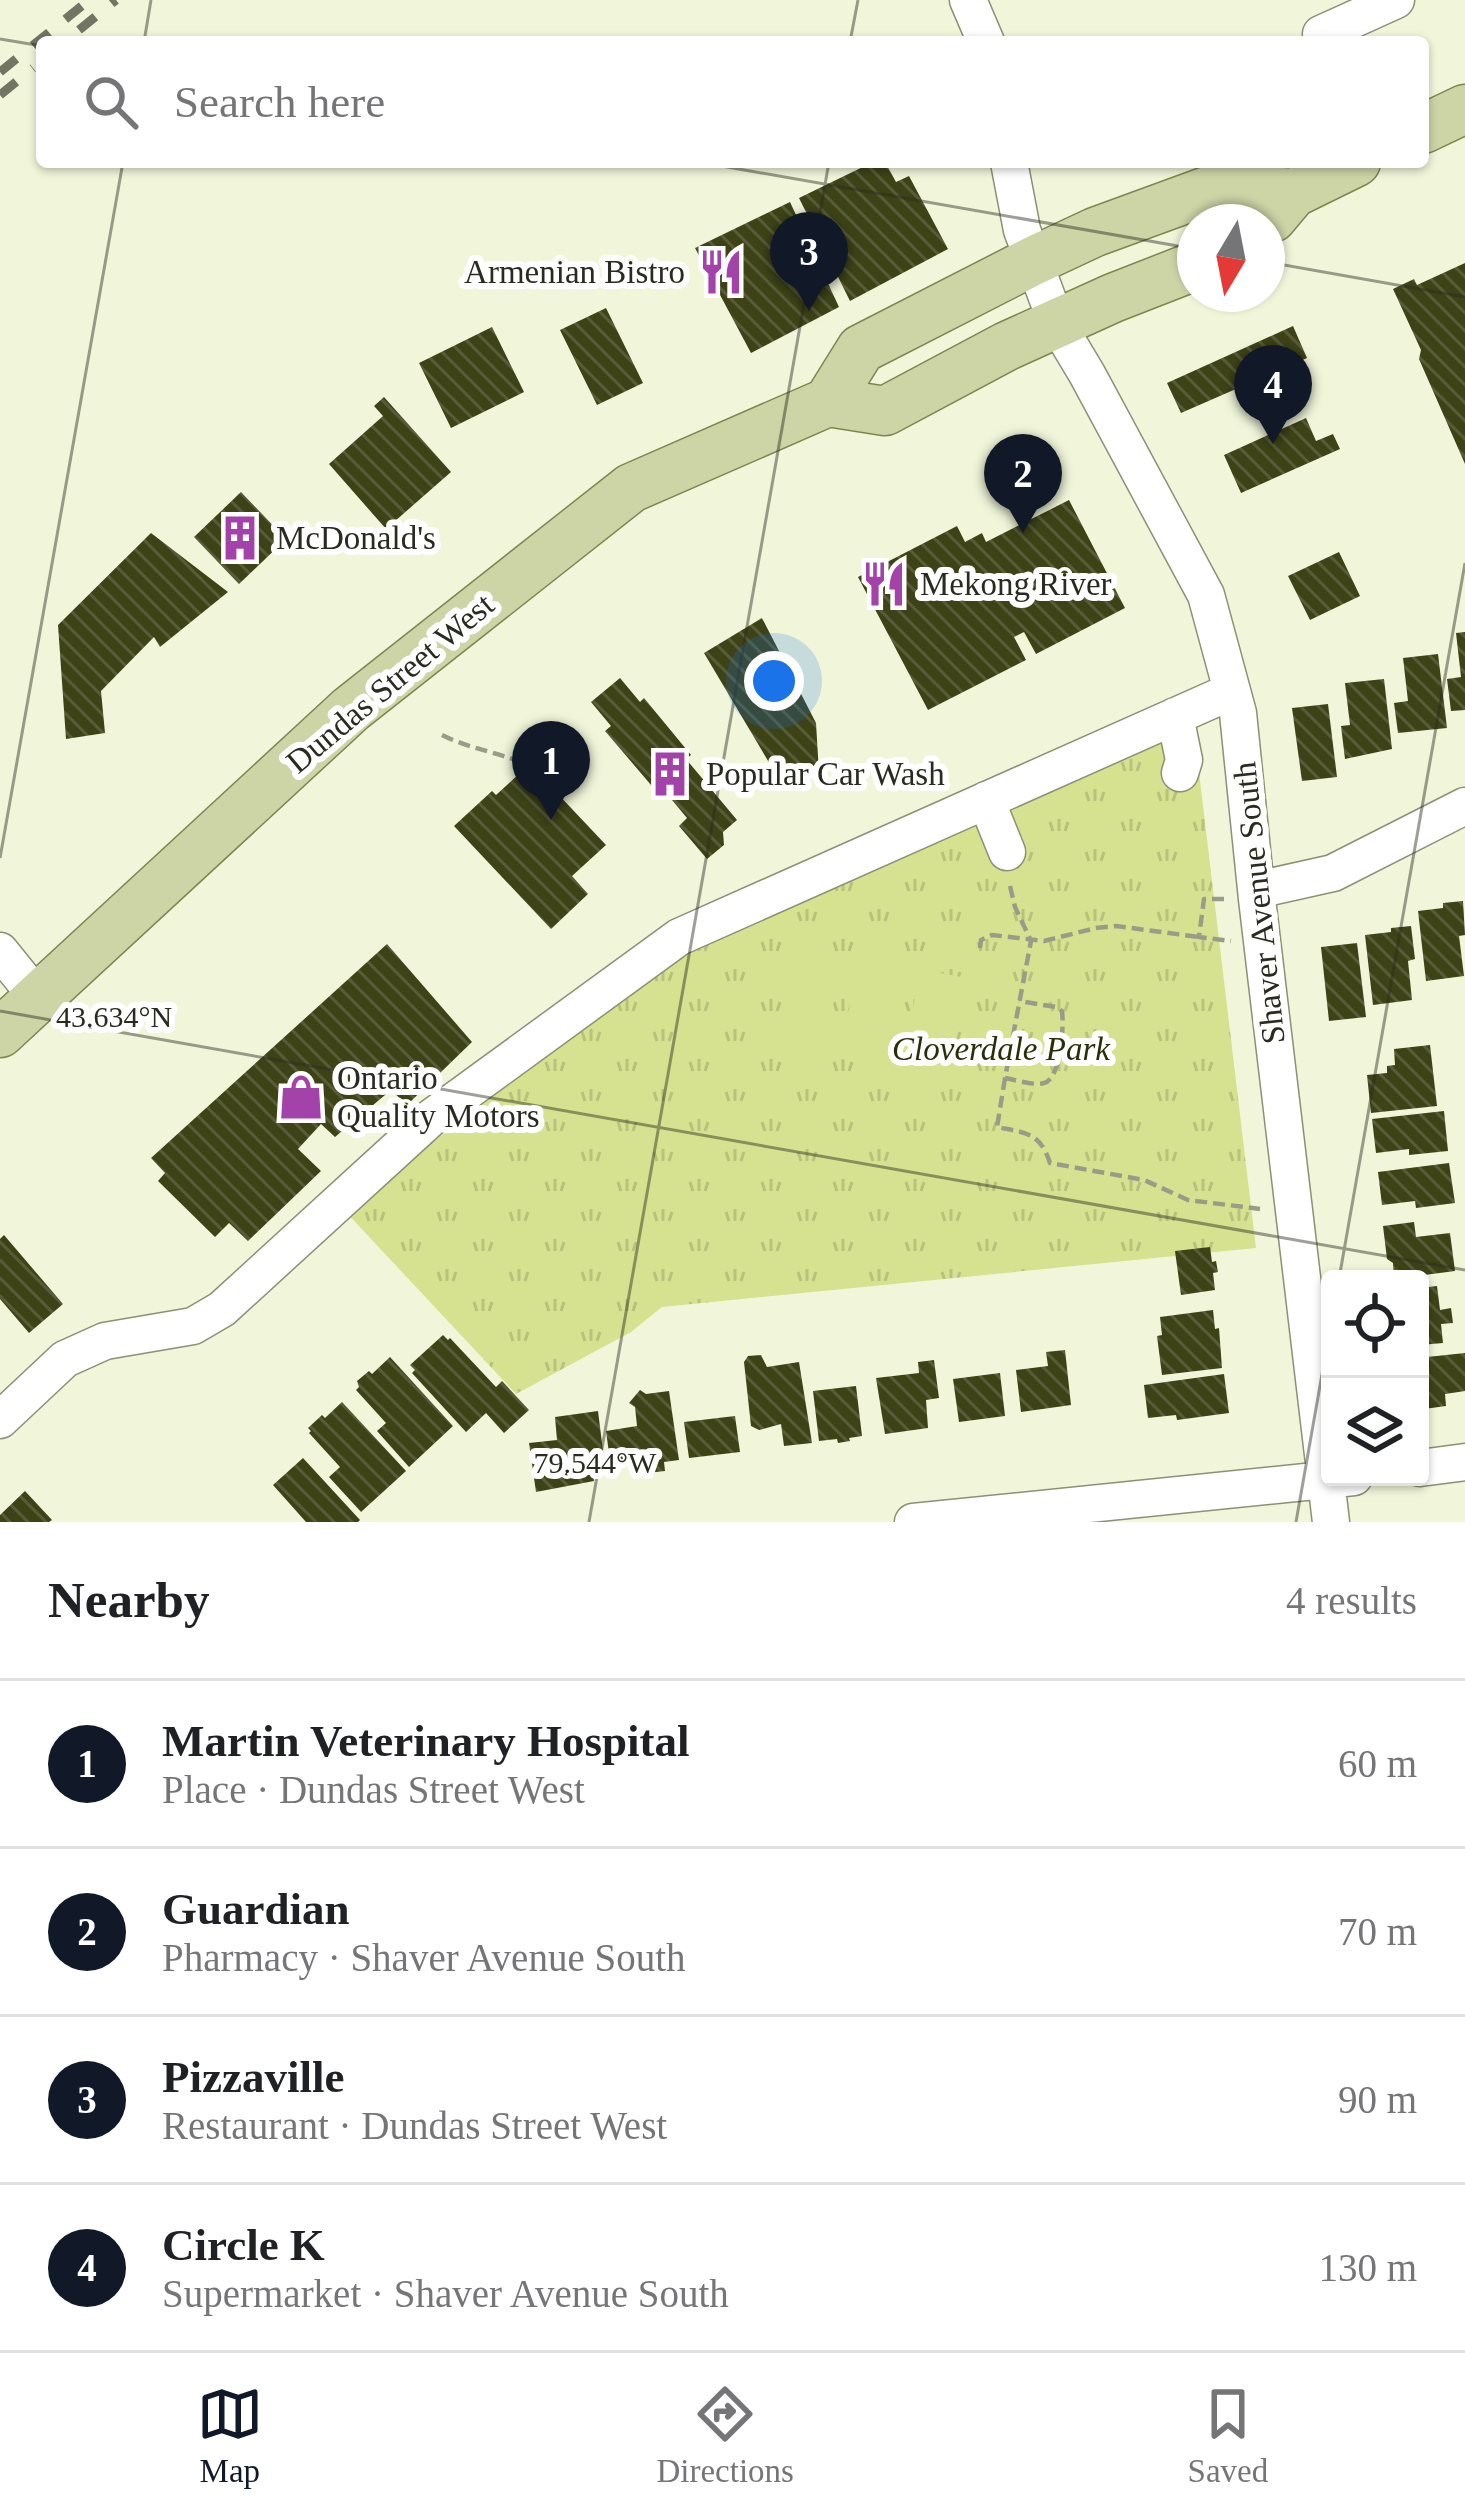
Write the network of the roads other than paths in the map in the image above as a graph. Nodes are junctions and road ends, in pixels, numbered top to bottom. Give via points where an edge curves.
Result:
1 (968, 0) edge
2 (1396, 0) edge
3 (983, 36) edge
4 (1322, 36) edge
5 (1465, 109) edge
6 (1429, 126) edge
7 (1010, 168) edge
8 (1346, 168) edge
9 (1266, 204) edge
10 (1285, 206) edge
11 (1033, 261) junction
12 (1177, 273) edge
13 (1057, 324) junction
14 (828, 402) junction
15 (1232, 691) junction
16 (1175, 716) junction
17 (1180, 773) dead end
18 (986, 800) junction
19 (1465, 806) edge
20 (1007, 852) road end
21 (1240, 894) junction
22 (0, 951) edge
23 (38, 998) junction
24 (0, 1034) edge
25 (1323, 1378) edge
26 (0, 1420) edge
27 (1465, 1462) edge
28 (1429, 1467) edge
29 (1321, 1481) edge
30 (1339, 1486) edge
31 (913, 1522) edge
32 (1331, 1522) edge

1 - 3 street
2 - 4 street
5 - 6 main road
7 - 11 street, Shaver Avenue South
8 - 10 main road
9 - 11 main road via 1218,187
11 - 13 street, Shaver Avenue South
11 - 14 main road via 861,349
12 - 13 main road
13 - 14 main road via 885,411
13 - 15 street, Shaver Avenue South via 1206,595
14 - 23 main road, Dundas Street West via 631,488 351,709
15 - 16 street
15 - 21 street, Shaver Avenue South
16 - 17 street
16 - 18 street
18 - 20 street
18 - 26 street via 680,937 432,1117 222,1310 193,1326 105,1341 65,1360
19 - 21 street via 1334,873
21 - 25 street, Shaver Avenue South
22 - 23 street
23 - 24 main road, Dundas Street West
27 - 28 street
29 - 31 street
30 - 32 street, Shaver Avenue South

